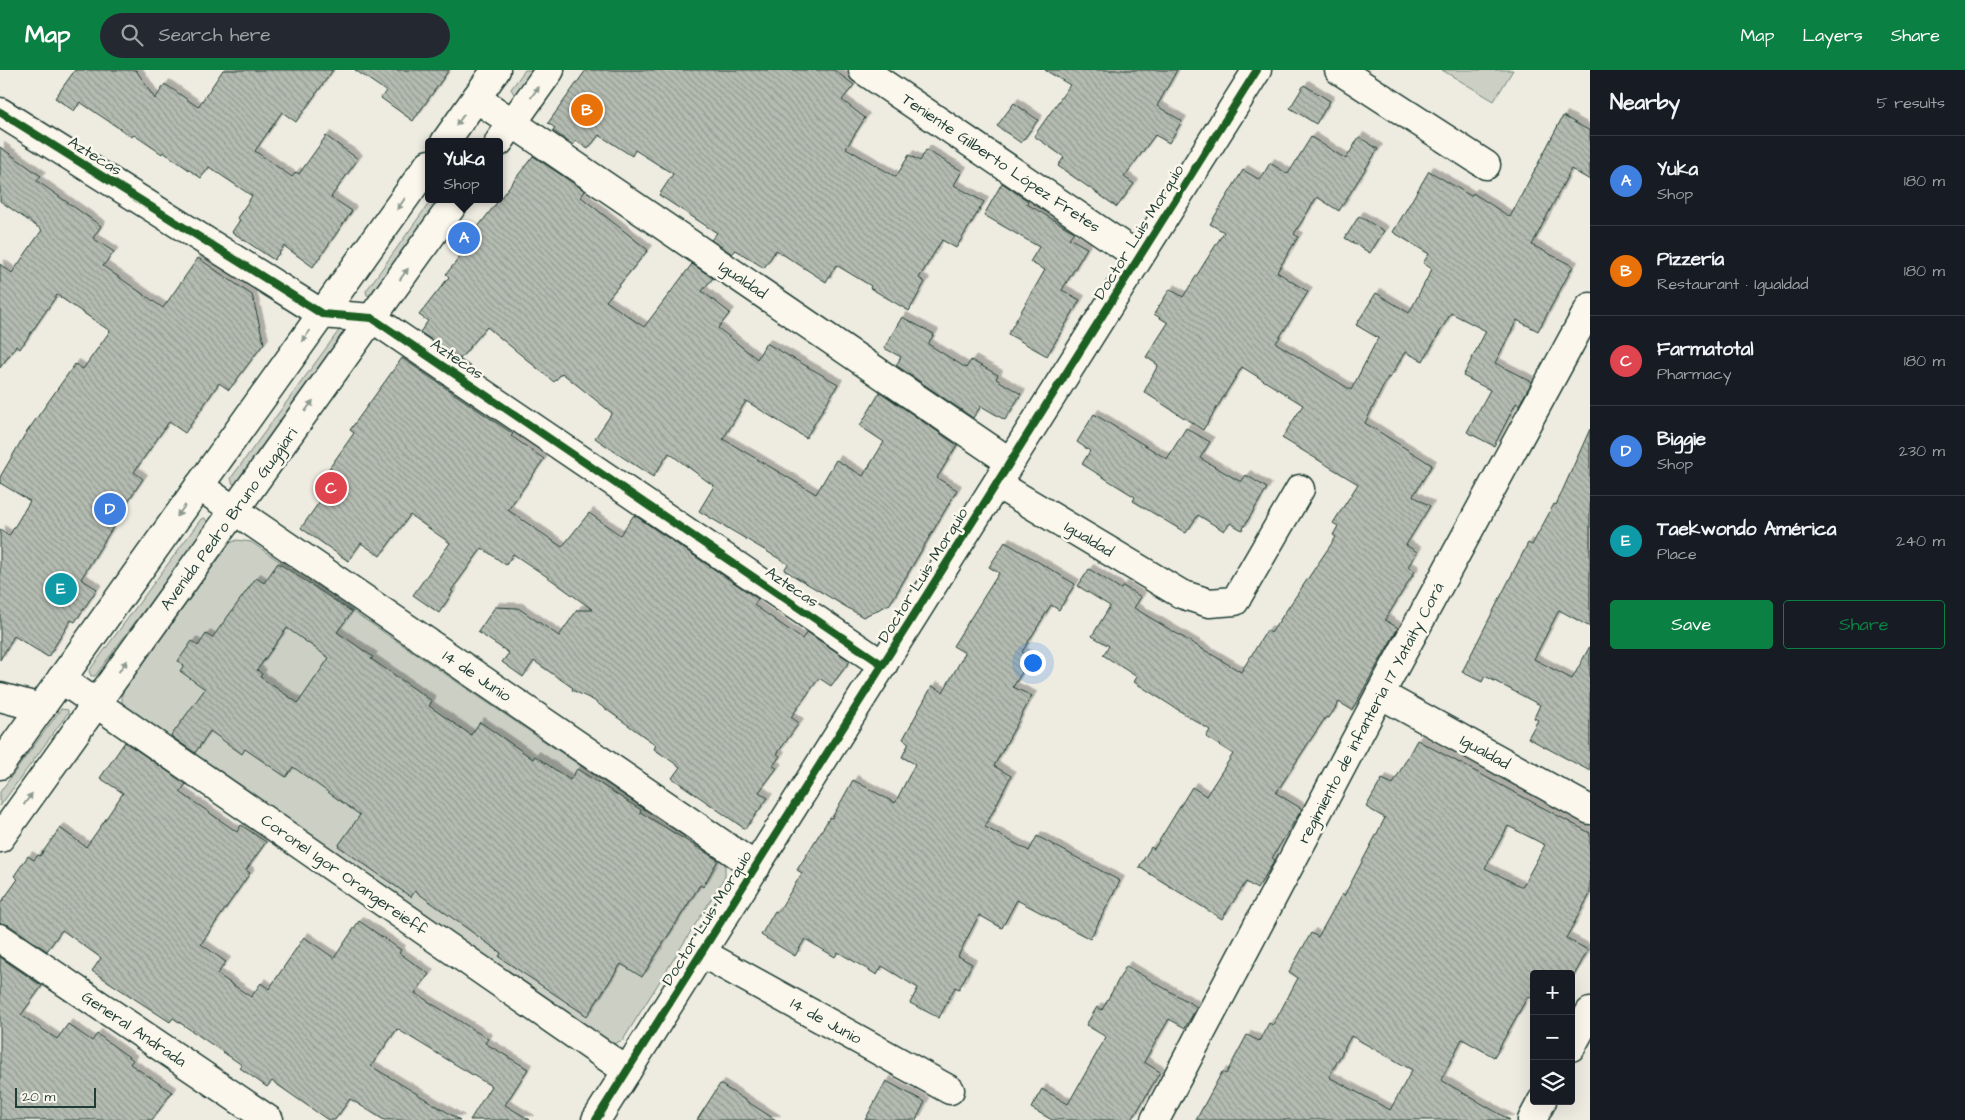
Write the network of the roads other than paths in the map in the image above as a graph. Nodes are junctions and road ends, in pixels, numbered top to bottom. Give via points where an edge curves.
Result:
1 (496, 70) edge
2 (550, 70) edge
3 (863, 70) edge
4 (1257, 70) edge
5 (1339, 70) edge
6 (476, 98) junction
7 (0, 112) edge
8 (506, 132) edge
9 (448, 138) edge
10 (1486, 165) dead end
11 (425, 170) edge
12 (455, 203) edge
13 (1139, 257) junction
14 (1590, 307) edge
15 (322, 314) junction
16 (372, 318) junction
17 (1003, 473) junction
18 (199, 486) junction
19 (1300, 489) dead end
20 (235, 510) junction
21 (883, 665) junction
22 (62, 679) junction
23 (1380, 694) junction
24 (0, 697) edge
25 (96, 703) junction
26 (41, 708) junction
27 (0, 765) edge
28 (1590, 810) edge
29 (0, 838) edge
30 (756, 866) junction
31 (0, 938) edge
32 (702, 953) junction
33 (1590, 1012) edge
34 (1575, 1040) edge
35 (627, 1071) junction
36 (950, 1090) dead end
37 (1540, 1105) edge
38 (269, 1120) edge
39 (596, 1120) edge
40 (1154, 1120) edge
41 (1532, 1120) edge

1 - 6 street
8 -> 2 street
3 - 13 street, Teniente Gilberto López Fretes
4 - 13 street, Doctor Luis Morquio
5 - 10 street
6 - 8 street, Igualdad
6 -> 9 street
7 - 15 street, Aztecas
8 - 17 street, Igualdad
11 -> 15 street
16 -> 12 street, Avenida Pedro Bruno Guggiari
13 - 17 street, Doctor Luis Morquio
14 - 23 street, regimiento de infanteria 17 Yataity Corá
15 - 16 street, Aztecas
15 -> 18 street
20 -> 16 street, Avenida Pedro Bruno Guggiari
16 - 21 street, Aztecas
17 - 19 street, Igualdad via 1181,594 1209,603 1235,601
17 - 21 street, Doctor Luis Morquio
18 - 20 street, 14 de Junio
18 -> 22 street
25 -> 20 street, Avenida Pedro Bruno Guggiari
20 - 30 street, 14 de Junio
21 - 30 street, Doctor Luis Morquio
22 - 25 street, Coronel Igor Orangereieff
22 - 26 street
23 - 28 street, Igualdad
23 - 40 street, regimiento de infanteria 17 Yataity Corá
24 - 26 street
29 -> 25 street, Avenida Pedro Bruno Guggiari
25 - 35 street, Coronel Igor Orangereieff
26 - 27 street
30 - 32 street, Doctor Luis Morquio
31 - 38 street, General Andrada
32 - 35 street, Doctor Luis Morquio
32 - 36 street, 14 de Junio
33 - 34 street
35 - 39 street, Doctor Luis Morquio
37 - 41 street

